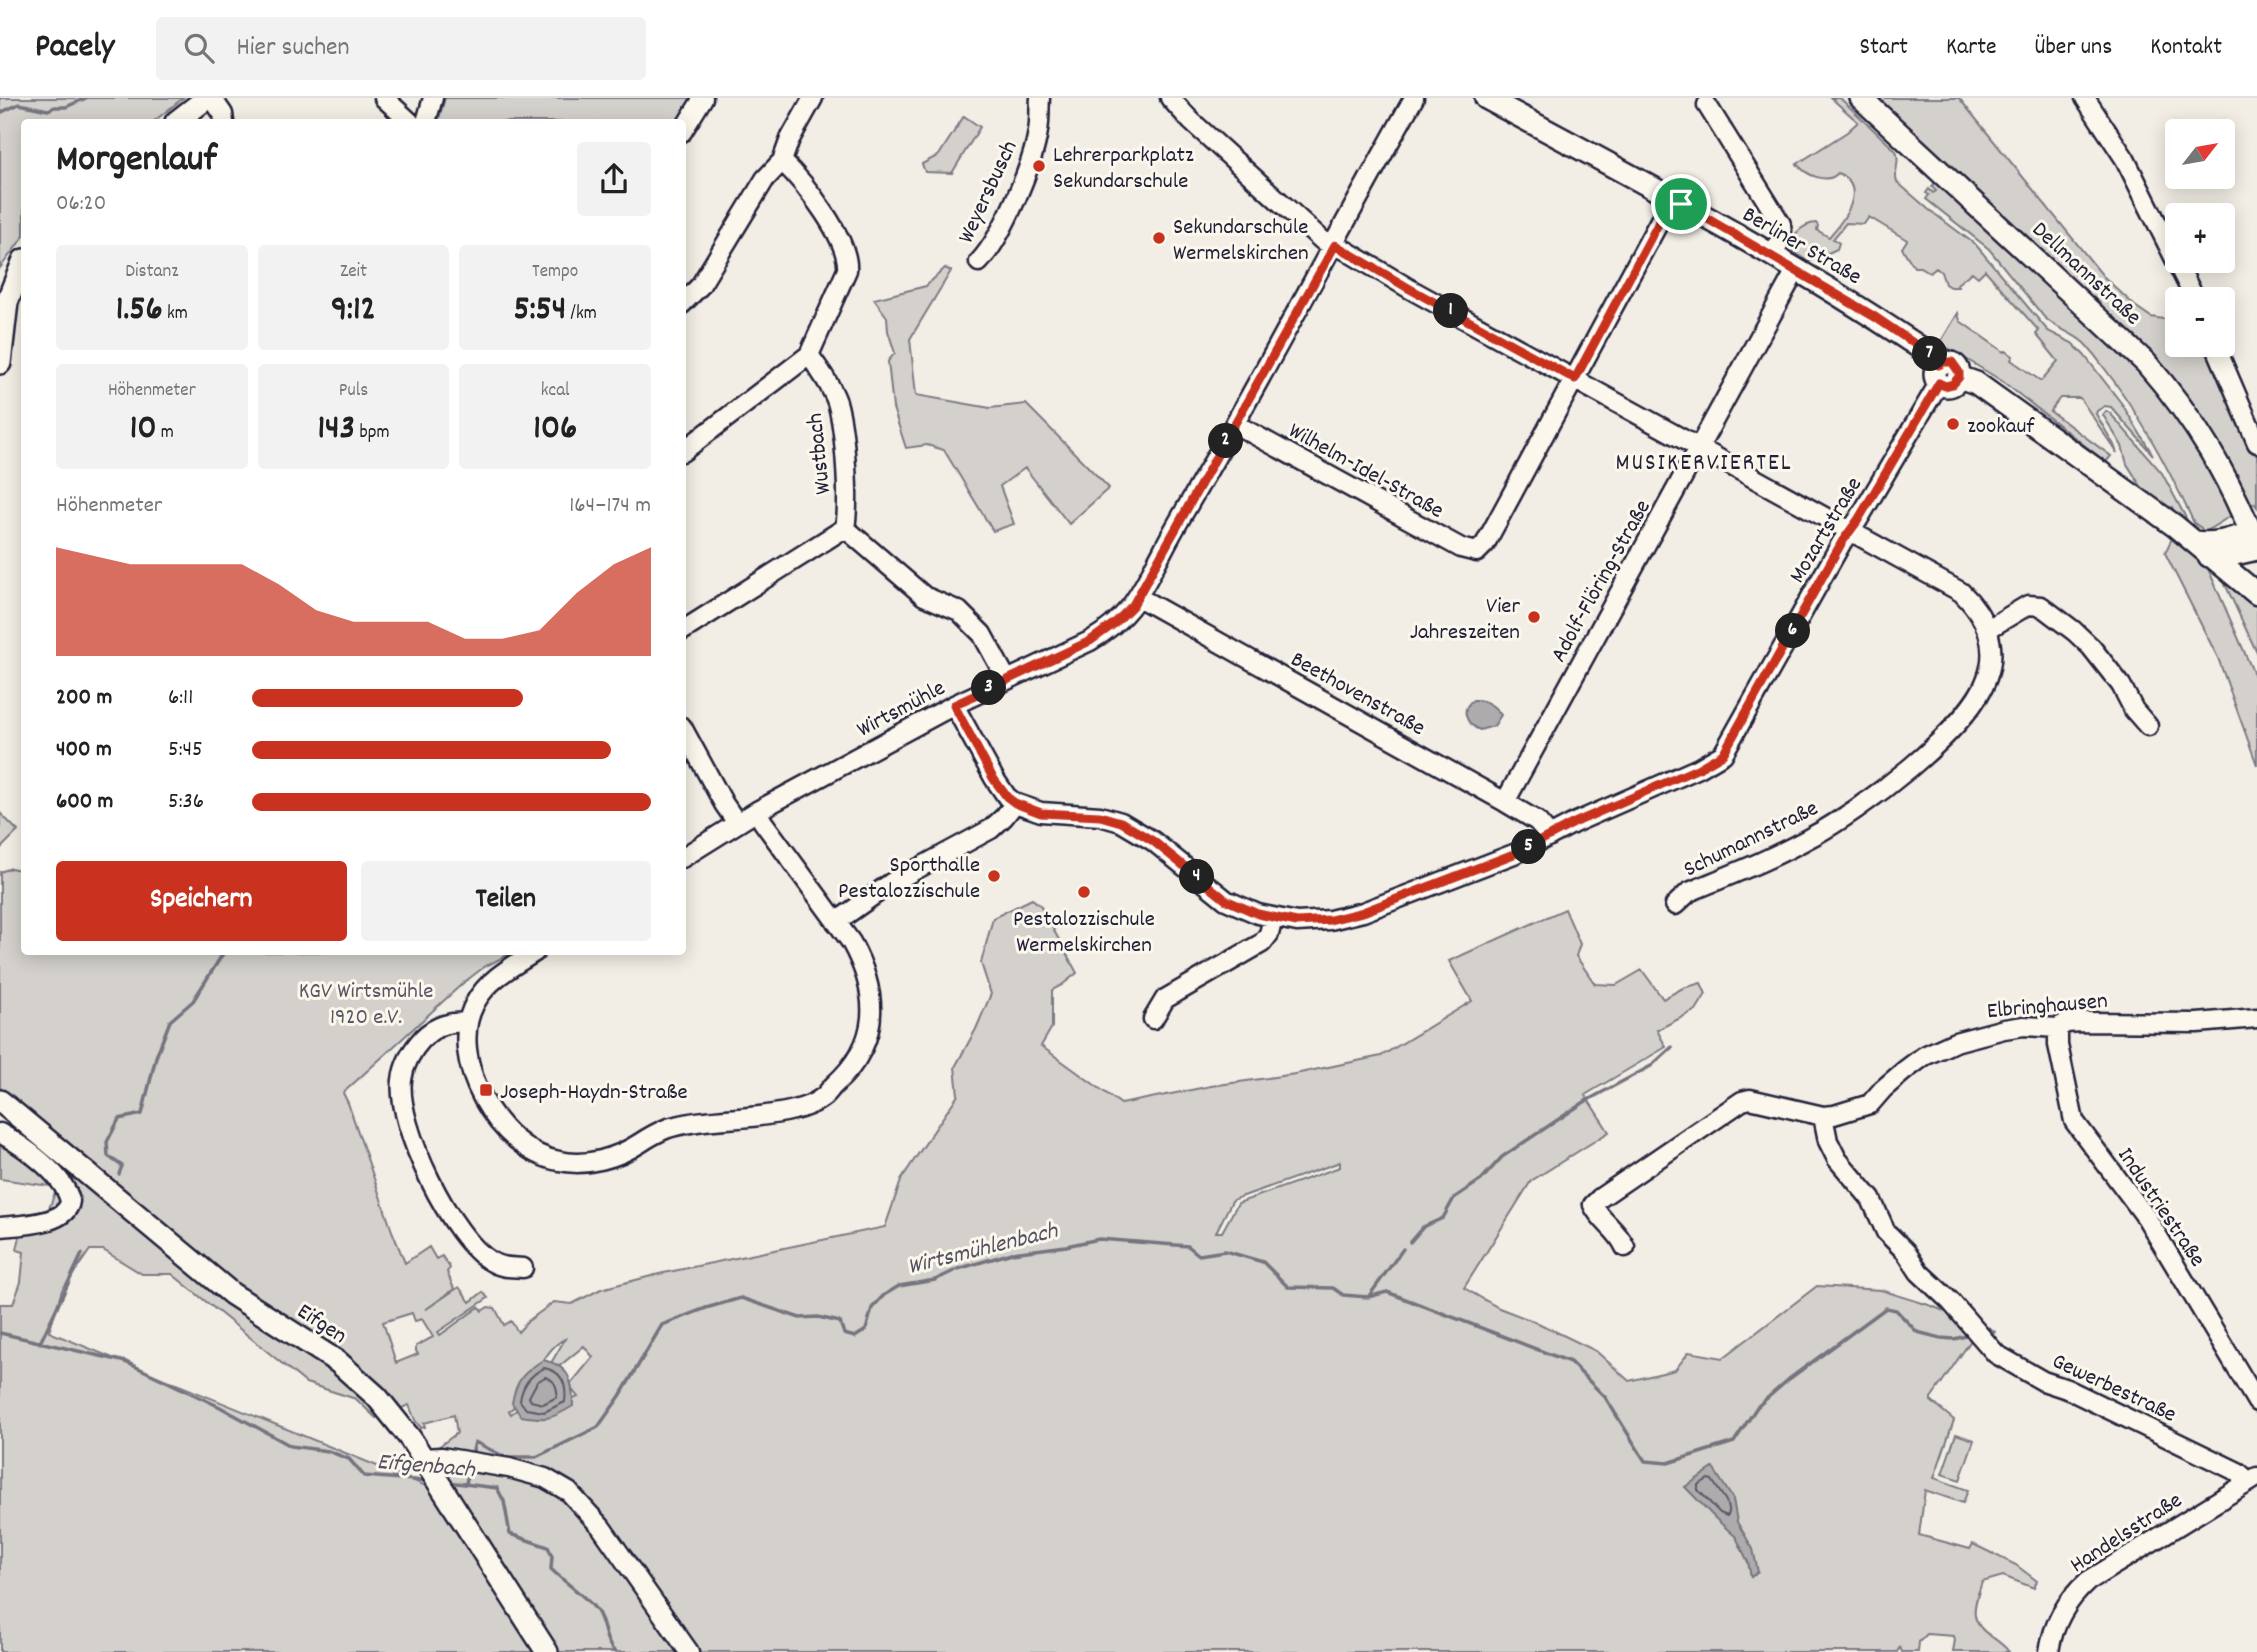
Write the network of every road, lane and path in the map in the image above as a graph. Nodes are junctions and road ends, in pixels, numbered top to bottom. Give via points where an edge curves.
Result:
1 (209, 98) edge
2 (384, 98) edge
3 (433, 98) edge
4 (703, 98) edge
5 (813, 98) edge
6 (1040, 98) edge
7 (1170, 98) edge
8 (1414, 98) edge
9 (1486, 98) edge
10 (1861, 98) edge
11 (2085, 98) edge
12 (1707, 105) dead end
13 (180, 119) edge
14 (224, 119) edge
15 (407, 119) edge
16 (427, 119) edge
17 (686, 126) edge
18 (782, 161) junction
19 (1672, 198) junction
20 (1335, 245) junction
21 (1773, 256) junction
22 (979, 262) dead end
23 (21, 267) edge
24 (1796, 270) junction
25 (2189, 287) edge
26 (686, 300) edge
27 (809, 355) junction
28 (2220, 357) edge
29 (0, 363) edge
30 (1946, 375) junction
31 (1575, 379) junction
32 (1236, 424) junction
33 (2257, 443) edge
34 (1700, 447) junction
35 (686, 449) edge
36 (845, 528) junction
37 (1850, 531) junction
38 (2256, 540) edge
39 (2202, 549) junction
40 (2257, 594) edge
41 (1138, 597) junction
42 (686, 628) edge
43 (1988, 629) junction
44 (1007, 680) junction
45 (954, 705) junction
46 (2148, 726) dead end
47 (686, 734) edge
48 (1505, 802) junction
49 (1015, 803) junction
50 (757, 811) junction
51 (737, 823) junction
52 (1550, 836) junction
53 (686, 855) edge
54 (1675, 905) dead end
55 (1273, 918) junction
56 (836, 922) junction
57 (530, 955) edge
58 (2257, 1018) edge
59 (1153, 1019) dead end
60 (467, 1023) junction
61 (2058, 1028) junction
62 (0, 1101) edge
63 (1823, 1116) junction
64 (0, 1133) edge
65 (0, 1227) edge
66 (1625, 1247) dead end
67 (523, 1268) dead end
68 (2257, 1402) edge
69 (426, 1462) junction
70 (2253, 1479) edge
71 (547, 1652) edge
72 (689, 1652) edge
73 (2049, 1652) edge

1 - 13 main road
1 - 14 street
2 - 15 street
3 - 16 street
4 - 17 street
5 - 18 street
6 - 22 street, Weyersbusch via 1030,162 991,249
7 - 20 street via 1322,240
8 - 20 street, Wirtsmühle
9 - 19 main road, Berliner Straße
10 - 38 main road, Dellmannstraße via 2136,353 2176,397 2221,467
11 - 25 street via 2124,159
12 - 21 street via 1781,224 1782,236
18 - 26 street via 765,179 700,286
18 - 27 street via 819,206 848,261 842,285
19 - 21 main road, Berliner Straße
19 - 31 street
20 - 31 street
20 - 32 street, Wirtsmühle
21 - 24 main road, Berliner Straße
23 - 29 main road via 7,302
24 - 30 main road, Berliner Straße via 1931,355
24 - 34 street, Adolf-Flöring-Straße
27 - 35 street
27 - 36 street, Wustbach via 836,401 843,432
28 - 33 street
30 - 37 street, Mozartstraße
30 - 39 main road, Berliner Straße via 1976,383
31 - 32 street, Wilhelm-Idel-Straße via 1477,552 1461,548
31 - 34 street
32 - 41 street, Wirtsmühle
34 - 37 street
34 - 48 street, Adolf-Flöring-Straße
36 - 42 street
36 - 44 street via 924,596 959,611 982,634
37 - 43 street via 1961,592
37 - 52 street, Mozartstraße via 1723,754
38 - 39 main road via 2226,556
39 - 40 main road, Berliner Straße
41 - 44 street, Wirtsmühle via 1123,617 1098,636
41 - 48 street, Beethovenstraße
43 - 46 street via 2028,605 2041,606 2091,647
43 - 54 street, Schumannstraße via 1991,660 1983,689 1932,748 1835,823 1689,892
44 - 45 street, Wirtsmühle
45 - 49 street via 993,778
45 - 50 street, Wirtsmühle
47 - 51 street
48 - 52 street, Beethovenstraße via 1537,821
49 - 55 street, Mozartstraße via 1041,813 1100,816 1121,822 1153,841 1226,900
49 - 56 street via 991,829 891,883
50 - 51 street, Wirtsmühle
50 - 56 street
51 - 53 street, Wirtsmühle
52 - 55 street, Mozartstraße via 1363,912 1314,922
55 - 59 street via 1262,943 1165,999
56 - 60 street via 860,957 870,990 873,1010 868,1035 859,1056 823,1097 793,1110 682,1125 607,1158 557,1161 515,1141 492,1114 474,1074 465,1041
57 - 60 street via 490,984 474,1004
58 - 61 street, Elbringhausen via 2197,1023 2082,1022
60 - 67 street via 437,1028 411,1052 401,1095 427,1175 464,1236 493,1263
61 - 63 street, Elbringhausen via 2024,1026 1955,1042 1914,1063 1870,1104
61 - 68 street, Industriestraße via 2074,1121 2146,1217
62 - 69 main road, Eifgen via 232,1294 338,1362 392,1414
63 - 66 street, Elbringhausen via 1750,1099 1733,1105 1593,1205
63 - 70 street, Gewerbestraße via 1832,1149 1875,1206 1886,1231 1996,1354
64 - 65 street via 45,1165 66,1189 70,1201 67,1212 57,1218
69 - 71 main road, Eifgen
69 - 72 street via 441,1457 509,1468 545,1478 569,1492 601,1527
70 - 73 street, Handelsstraße via 2088,1581 2064,1609

